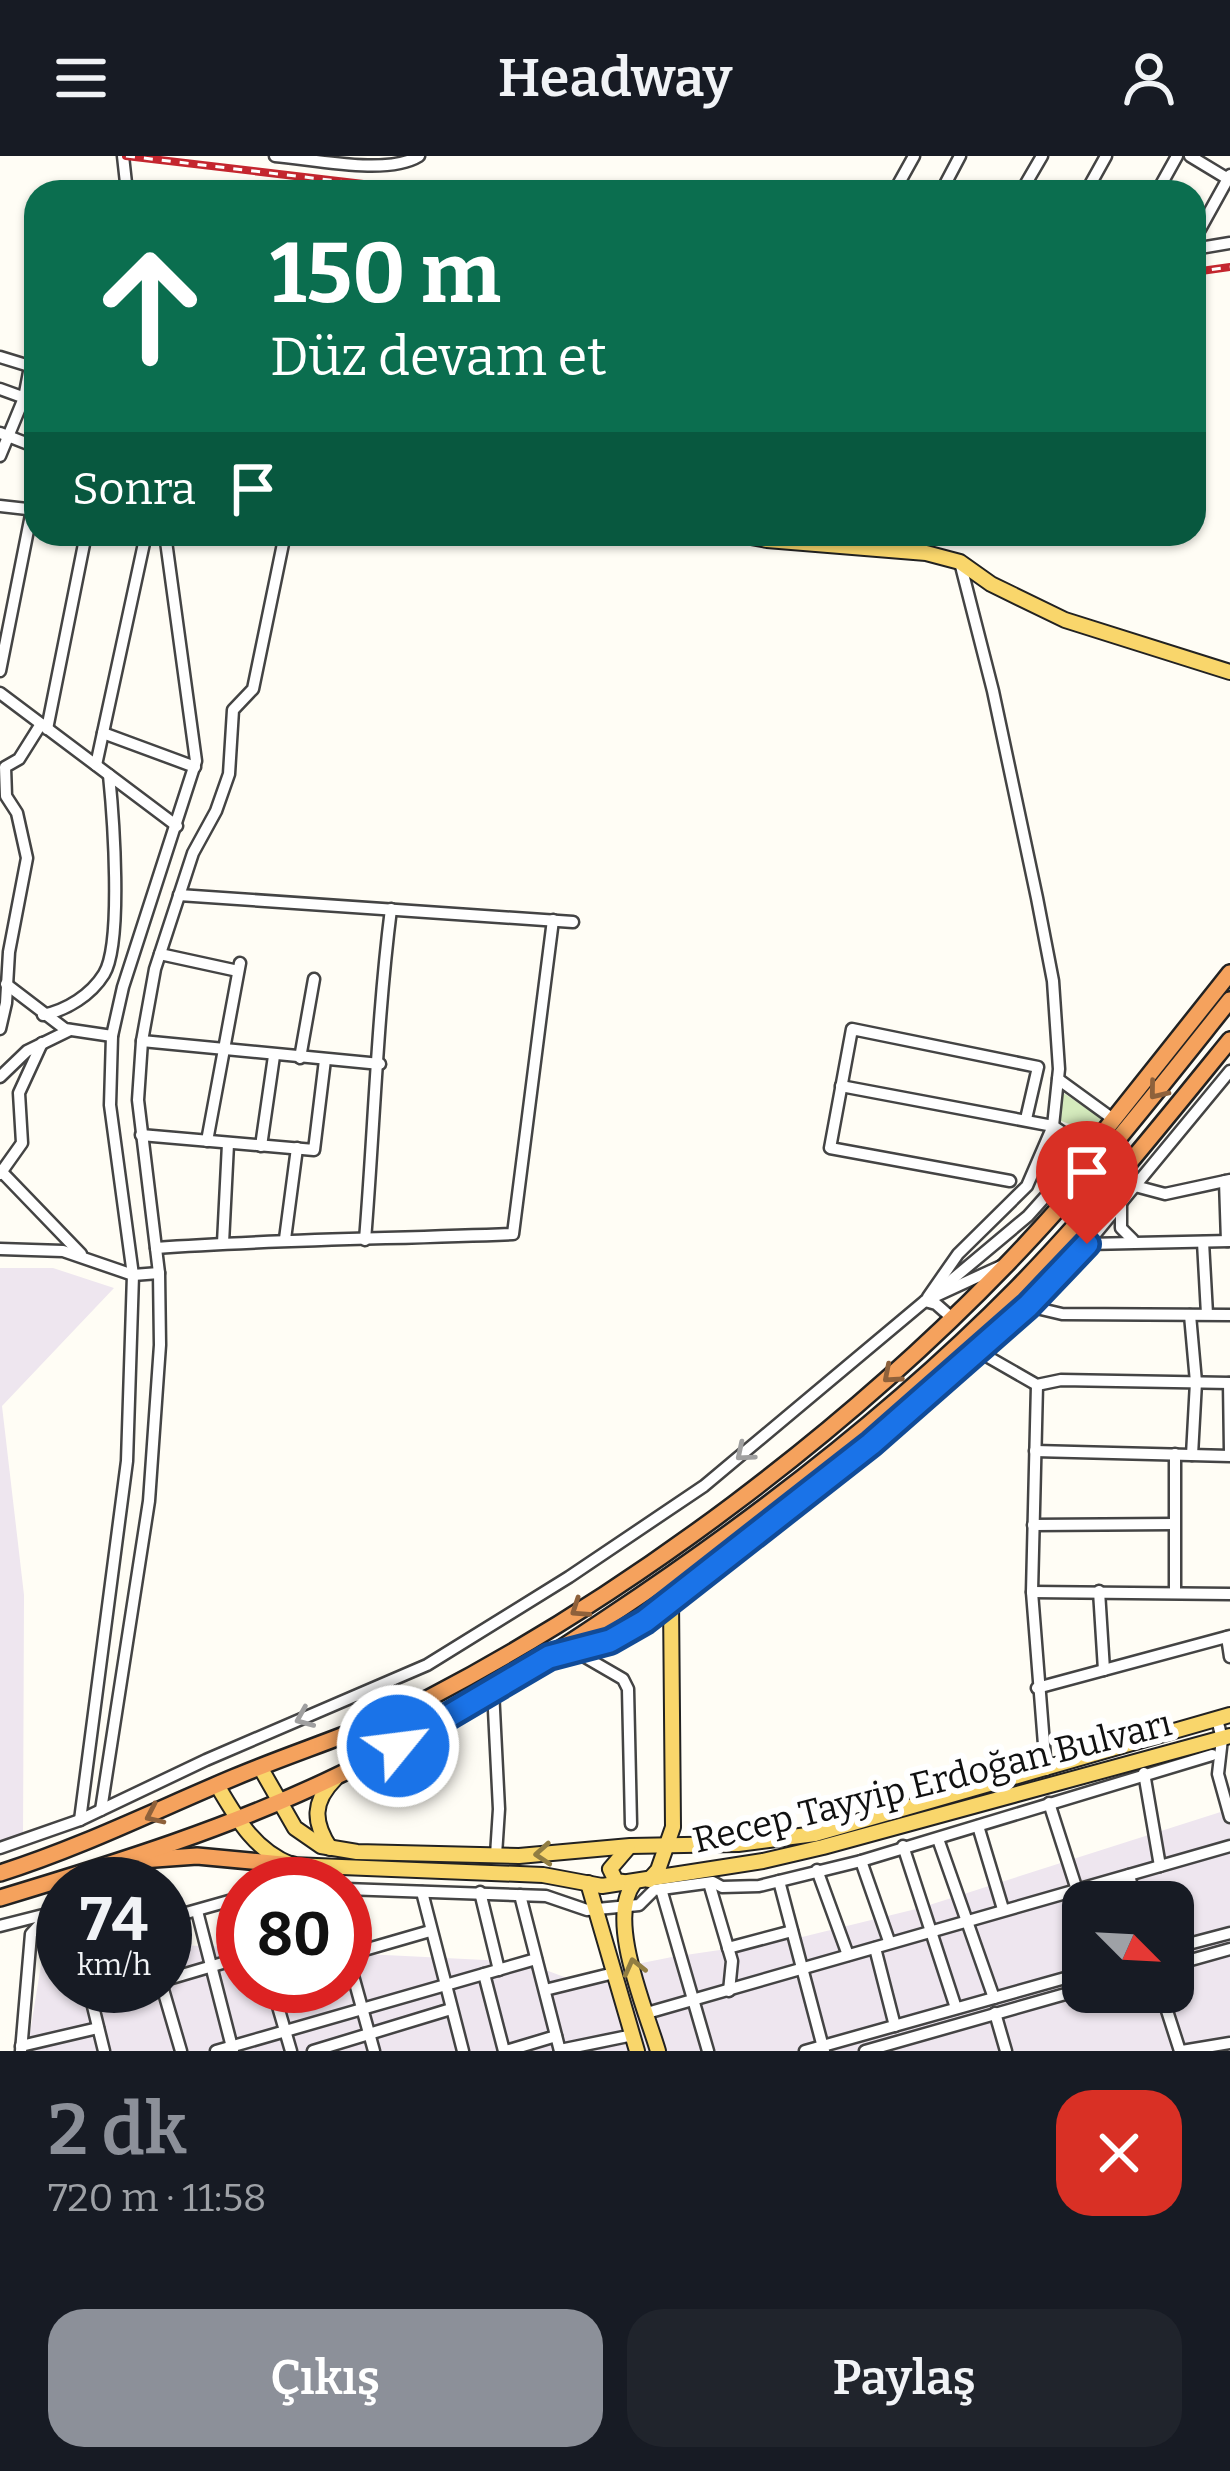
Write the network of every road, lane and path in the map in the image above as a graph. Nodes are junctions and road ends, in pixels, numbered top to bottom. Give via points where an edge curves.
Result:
1 (275, 156) edge
2 (419, 156) edge
3 (1190, 156) edge
4 (1229, 177) edge
5 (1206, 218) edge
6 (24, 408) edge
7 (4, 434) edge
8 (0, 456) edge
9 (26, 546) edge
10 (83, 546) edge
11 (144, 546) edge
12 (167, 546) edge
13 (283, 546) edge
14 (855, 546) edge
15 (960, 562) junction
16 (141, 564) junction
17 (169, 564) junction
18 (0, 671) edge
19 (1230, 672) edge
20 (0, 693) edge
21 (44, 726) junction
22 (104, 733) junction
23 (96, 765) junction
24 (195, 766) junction
25 (110, 775) junction
26 (6, 804) edge
27 (177, 826) junction
28 (179, 895) junction
29 (391, 909) junction
30 (553, 920) junction
31 (573, 922) dead end
32 (160, 954) junction
33 (1230, 974) edge
34 (314, 980) dead end
35 (3, 982) edge
36 (1230, 1000) edge
37 (43, 1015) junction
38 (0, 1029) edge
39 (70, 1030) junction
40 (112, 1036) junction
41 (1230, 1040) edge
42 (142, 1041) junction
43 (42, 1043) junction
44 (224, 1052) junction
45 (274, 1056) junction
46 (300, 1058) junction
47 (326, 1060) junction
48 (380, 1064) junction
49 (1230, 1071) edge
50 (0, 1077) edge
51 (1058, 1079) junction
52 (841, 1086) junction
53 (1026, 1119) junction
54 (1110, 1124) junction
55 (1053, 1126) junction
56 (141, 1135) junction
57 (207, 1142) junction
58 (228, 1144) junction
59 (261, 1146) junction
60 (1088, 1147) junction
61 (297, 1148) junction
62 (1102, 1159) junction
63 (1, 1172) edge
64 (1010, 1180) dead end
65 (1227, 1181) edge
66 (1135, 1186) junction
67 (1122, 1203) junction
68 (285, 1239) junction
69 (364, 1240) junction
70 (1228, 1241) edge
71 (1136, 1242) junction
72 (1203, 1242) junction
73 (223, 1243) junction
74 (1087, 1244) junction
75 (156, 1248) junction
76 (0, 1249) edge
77 (82, 1254) junction
78 (1008, 1263) junction
79 (159, 1273) junction
80 (133, 1275) junction
81 (925, 1301) junction
82 (1028, 1306) junction
83 (1207, 1314) junction
84 (1190, 1315) junction
85 (1230, 1315) edge
86 (952, 1318) junction
87 (976, 1350) junction
88 (1196, 1382) junction
89 (1229, 1383) edge
90 (1037, 1384) junction
91 (1035, 1451) junction
92 (1175, 1454) junction
93 (1230, 1454) edge
94 (1192, 1455) junction
95 (1174, 1524) junction
96 (1033, 1525) junction
97 (1100, 1591) junction
98 (1175, 1591) junction
99 (1032, 1592) junction
100 (1230, 1594) edge
101 (671, 1600) junction
102 (1228, 1636) edge
103 (573, 1650) junction
104 (549, 1657) junction
105 (1230, 1657) edge
106 (1104, 1670) junction
107 (1037, 1688) junction
108 (493, 1690) junction
109 (1223, 1717) edge
110 (1191, 1728) junction
111 (1226, 1738) edge
112 (250, 1740) junction
113 (1208, 1750) junction
114 (206, 1760) junction
115 (260, 1767) junction
116 (1046, 1770) junction
117 (1144, 1773) junction
118 (1218, 1774) junction
119 (338, 1776) junction
120 (217, 1785) junction
121 (278, 1802) junction
122 (1049, 1803) junction
123 (101, 1810) junction
124 (1230, 1817) edge
125 (236, 1818) junction
126 (80, 1820) junction
127 (631, 1823) dead end
128 (977, 1826) junction
129 (938, 1839) junction
130 (630, 1846) junction
131 (903, 1846) junction
132 (1230, 1846) edge
133 (0, 1848) edge
134 (331, 1848) junction
135 (665, 1848) junction
136 (496, 1855) junction
137 (131, 1857) edge
138 (182, 1857) edge
139 (271, 1857) edge
140 (216, 1858) edge
141 (860, 1861) junction
142 (1160, 1866) junction
143 (372, 1868) edge
144 (817, 1870) junction
145 (0, 1873) edge
146 (1129, 1875) junction
147 (779, 1881) junction
148 (1074, 1881) edge
149 (1108, 1881) edge
150 (1131, 1881) edge
151 (588, 1883) junction
152 (710, 1883) junction
153 (648, 1884) junction
154 (36, 1887) edge
155 (372, 1889) edge
156 (422, 1892) junction
157 (480, 1892) junction
158 (1062, 1894) edge
159 (520, 1895) junction
160 (0, 1898) edge
161 (216, 1905) edge
162 (622, 1906) junction
163 (1003, 1909) junction
164 (597, 1910) junction
165 (197, 1911) junction
166 (192, 1912) edge
167 (36, 1917) edge
168 (969, 1919) junction
169 (0, 1926) edge
170 (36, 1928) edge
171 (933, 1930) junction
172 (430, 1931) junction
173 (792, 1931) junction
174 (1230, 1933) edge
175 (890, 1942) junction
176 (1194, 1942) edge
177 (372, 1945) edge
178 (728, 1948) junction
179 (875, 1948) junction
180 (1230, 1949) edge
181 (848, 1955) junction
182 (536, 1959) junction
183 (1194, 1959) edge
184 (216, 1965) edge
185 (209, 1967) junction
186 (801, 1968) junction
187 (499, 1970) junction
188 (192, 1973) edge
189 (614, 1973) junction
190 (484, 1974) junction
191 (1062, 1979) edge
192 (445, 1985) junction
193 (544, 1990) junction
194 (729, 1990) junction
195 (1062, 1995) edge
196 (692, 1998) junction
197 (994, 1998) junction
198 (372, 2006) edge
199 (956, 2008) junction
200 (451, 2009) junction
201 (94, 2013) edge
202 (172, 2013) edge
203 (280, 2013) edge
204 (348, 2013) edge
205 (363, 2013) edge
206 (647, 2013) junction
207 (995, 2013) junction
208 (1168, 2013) edge
209 (895, 2026) junction
210 (98, 2028) junction
211 (285, 2031) junction
212 (370, 2034) junction
213 (635, 2043) edge
214 (1230, 2043) edge
215 (59, 2045) edge
216 (559, 2046) edge
217 (28, 2048) edge
218 (232, 2049) edge
219 (824, 2049) edge
220 (104, 2051) edge
221 (181, 2051) edge
222 (216, 2051) edge
223 (291, 2051) edge
224 (313, 2051) edge
225 (374, 2051) edge
226 (463, 2051) edge
227 (505, 2051) edge
228 (658, 2051) edge
229 (707, 2051) edge
230 (805, 2051) edge
231 (865, 2051) edge
232 (1006, 2051) edge
233 (1181, 2051) edge

1 - 2 street via 386,166
3 - 4 street
4 - 5 street
6 - 7 street
7 - 8 street
9 - 18 street
10 - 21 street
11 - 16 street
12 - 17 street
13 - 28 street via 253,689 232,710 229,774
14 - 15 main road
15 - 19 main road via 1065,620
15 - 51 street via 1053,981
16 - 17 street
16 - 22 street
17 - 24 street
20 - 21 street
21 - 23 street
21 - 26 street via 5,767
22 - 23 street
22 - 24 street
23 - 25 street
24 - 27 street
25 - 27 street
25 - 37 street via 110,961 86,994
26 - 35 street via 27,858
27 - 40 street
28 - 29 street
28 - 32 street
29 - 30 street
29 - 48 street
30 - 31 street
30 - 69 street via 516,1230
32 - 42 street
32 - 44 street via 239,967
33 - 54 highway
34 - 46 street
35 - 37 street
35 - 38 street
36 -> 62 highway
37 - 39 street
39 - 40 street
39 - 43 street
40 - 80 street via 110,1105
41 - 104 highway via 1084,1216 916,1383 737,1529
42 - 44 street
42 - 56 street
43 - 50 street
43 - 63 street via 20,1093 22,1143
44 - 45 street
44 - 57 street
45 - 46 street
45 - 59 street
46 - 47 street
47 - 48 street
47 - 61 street via 314,1150
48 - 69 street
49 - 66 street
51 - 54 street
51 - 55 street
52 - 53 street
52 - 53 street via 852,1029 1039,1067
52 - 64 street via 830,1148
53 - 55 street
54 - 60 street
54 - 62 highway
55 - 60 street
55 - 81 street via 1027,1186 958,1254
56 - 57 street
56 - 75 street
57 - 58 street
58 - 59 street
58 - 73 street
59 - 61 street
60 - 62 street
60 - 81 street via 1028,1216
61 - 68 street
62 - 78 highway
63 - 77 street
65 - 66 street via 1165,1193
65 - 70 street
66 - 67 street
67 - 71 street via 1121,1228
67 - 74 street
68 - 69 street
68 - 73 street
70 - 72 street
71 - 72 street
71 - 74 street
72 - 83 street
73 - 75 street
74 - 82 street
75 - 79 street
76 - 77 street
77 - 80 street
78 - 81 street
78 - 86 highway
79 - 80 street
79 - 123 street via 148,1501
80 - 126 street via 127,1461
81 - 86 street
81 -> 112 street via 704,1486 569,1577 428,1665
82 - 84 street via 1062,1314
82 - 87 street
83 - 84 street
83 - 85 street
84 - 88 street
86 -> 115 highway via 766,1477 554,1626 408,1708
87 - 90 street
87 - 101 street via 871,1444
88 - 89 street
88 - 90 street
88 - 94 street
89 - 93 street
90 - 91 street
91 - 92 street
91 - 96 street
92 - 94 street
92 - 95 street
93 - 94 street
95 - 96 street
95 - 98 street
96 - 99 street
97 - 98 street
97 - 99 street
97 - 106 street
98 - 100 street
99 - 107 street
101 - 103 street via 610,1641
101 - 135 main road via 673,1818
102 - 105 street
102 - 106 street
103 - 104 street
103 - 127 street via 628,1689
104 - 108 highway
106 - 107 street
107 - 116 street
108 - 119 highway
108 - 136 street
109 - 110 main road, Recep Tayyip Erdoğan Bulvarı
109 - 111 street
110 - 113 street
110 - 116 main road, Recep Tayyip Erdoğan Bulvarı
111 - 113 main road, Recep Tayyip Erdoğan Bulvarı
111 - 118 street
112 - 114 street
112 - 115 street
113 - 117 street
113 - 118 street
113 - 153 main road, Recep Tayyip Erdoğan Bulvarı
114 - 120 street
114 - 123 street
115 - 120 highway
115 - 121 main road
116 - 135 main road, Recep Tayyip Erdoğan Bulvarı via 815,1834
117 - 122 street
117 - 142 street
118 - 124 street
119 - 121 highway
119 - 134 main road via 316,1808
120 - 125 main road
120 -> 145 highway
121 - 125 highway
121 - 134 main road via 304,1837
122 - 128 street
122 - 148 street
123 - 126 street
125 - 137 highway
125 - 139 main road
126 - 133 street
128 - 129 street
128 - 163 street
129 - 131 street
129 - 168 street
130 - 135 main road, Recep Tayyip Erdoğan Bulvarı
130 -> 136 main road, Recep Tayyip Erdoğan Bulvarı
130 - 153 main road via 610,1874
131 - 141 street
131 - 171 street
132 - 142 street
134 - 136 main road, Recep Tayyip Erdoğan Bulvarı
135 - 153 main road
138 - 140 highway
141 - 144 street
141 - 175 street
142 - 146 street
143 - 151 main road, Recep Tayyip Erdoğan Bulvarı
144 - 147 street
144 - 181 street
146 - 149 street
146 - 150 street
147 - 152 street
147 - 173 street
151 - 153 main road, Recep Tayyip Erdoğan Bulvarı
151 - 164 main road
152 - 153 street
152 - 178 street
153 - 162 main road
153 - 162 street via 654,1890 640,1905
153 - 196 street
154 - 160 highway
155 - 156 street
156 - 157 street
156 - 172 street
157 - 159 street
157 - 187 street
158 - 163 street
159 - 164 street
159 - 182 street
161 - 165 street
162 - 164 street
206 -> 162 main road
163 - 168 street
164 - 189 main road
165 - 166 street
165 - 185 street
167 - 169 street
168 - 171 street
168 - 197 street
170 - 217 street
171 - 175 street
171 - 199 street
172 - 177 street
172 - 192 street
173 - 178 street
173 - 186 street
174 - 176 street
175 - 179 street
178 - 194 street
179 - 181 street
179 - 209 street
180 - 183 street
181 - 186 street
182 - 187 street
182 - 193 street
184 - 185 street
185 - 188 street
185 - 218 street
186 - 194 street
186 - 219 street
187 - 190 street
189 - 193 street
189 - 213 main road
190 - 192 street
190 - 227 street
191 - 197 street
192 - 198 street
192 - 200 street
193 - 216 street
194 - 196 street
195 - 207 street
196 - 206 street
196 - 229 street
197 - 199 street
199 - 209 street
200 - 212 street
200 - 226 street
201 - 210 street
202 - 221 street
203 - 211 street
204 - 211 street
205 - 212 street
206 - 228 main road
207 - 231 street
207 - 232 street
208 - 233 street
209 - 219 street
210 - 215 street
210 - 220 street
211 - 218 street
211 - 223 street
212 - 224 street
212 - 225 street
213 - 216 street
214 - 233 street
215 - 217 street
216 - 227 street
218 - 222 street
219 - 230 street

